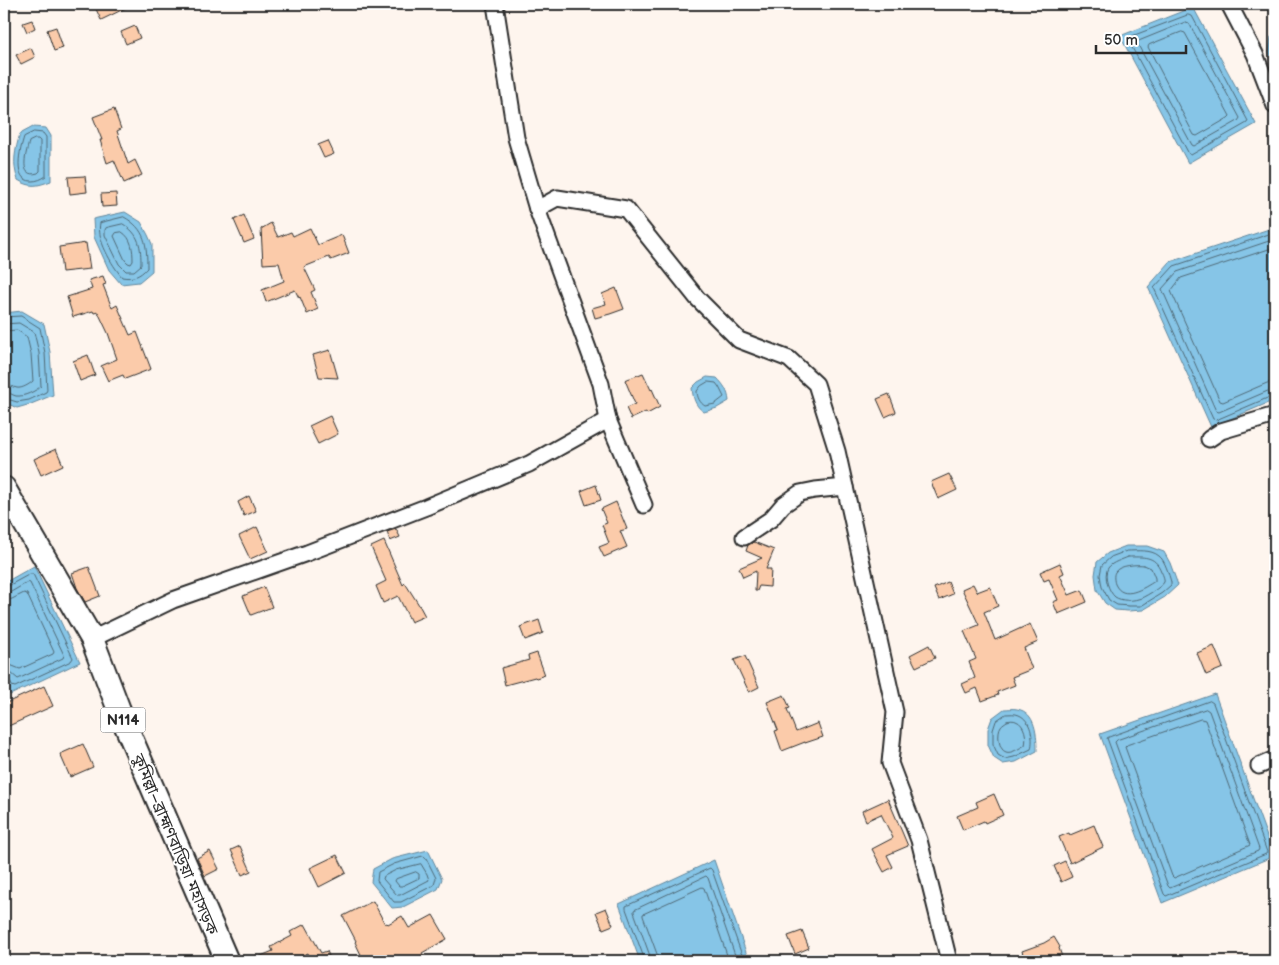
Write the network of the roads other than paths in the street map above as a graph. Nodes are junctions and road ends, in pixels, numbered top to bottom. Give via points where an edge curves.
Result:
1 (495, 4) edge
2 (1229, 4) edge
3 (1275, 106) edge
4 (537, 210) junction
5 (1275, 415) edge
6 (608, 420) junction
7 (1209, 439) dead end
8 (844, 487) junction
9 (4, 488) edge
10 (644, 505) dead end
11 (744, 537) dead end
12 (92, 639) junction
13 (1275, 759) edge
14 (1259, 766) dead end
15 (227, 961) edge
16 (949, 961) edge

1 - 4 street via 516,138
2 - 3 street via 1255,54
4 - 6 street via 601,384
4 - 8 street via 557,198 626,208 697,298 739,340 789,359 816,384 837,451
5 - 7 street via 1221,431
6 - 10 street
6 - 12 street via 529,464 316,550 173,600
8 - 11 street via 800,493
8 - 16 street via 894,712 890,763 919,840
9 - 12 highway, কুমিল্লা–ব্রাহ্মণবাড়িয়া মহাসড়ক / N114
12 - 15 highway, কুমিল্লা–ব্রাহ্মণবাড়িয়া মহাসড়ক / N114
13 - 14 street

